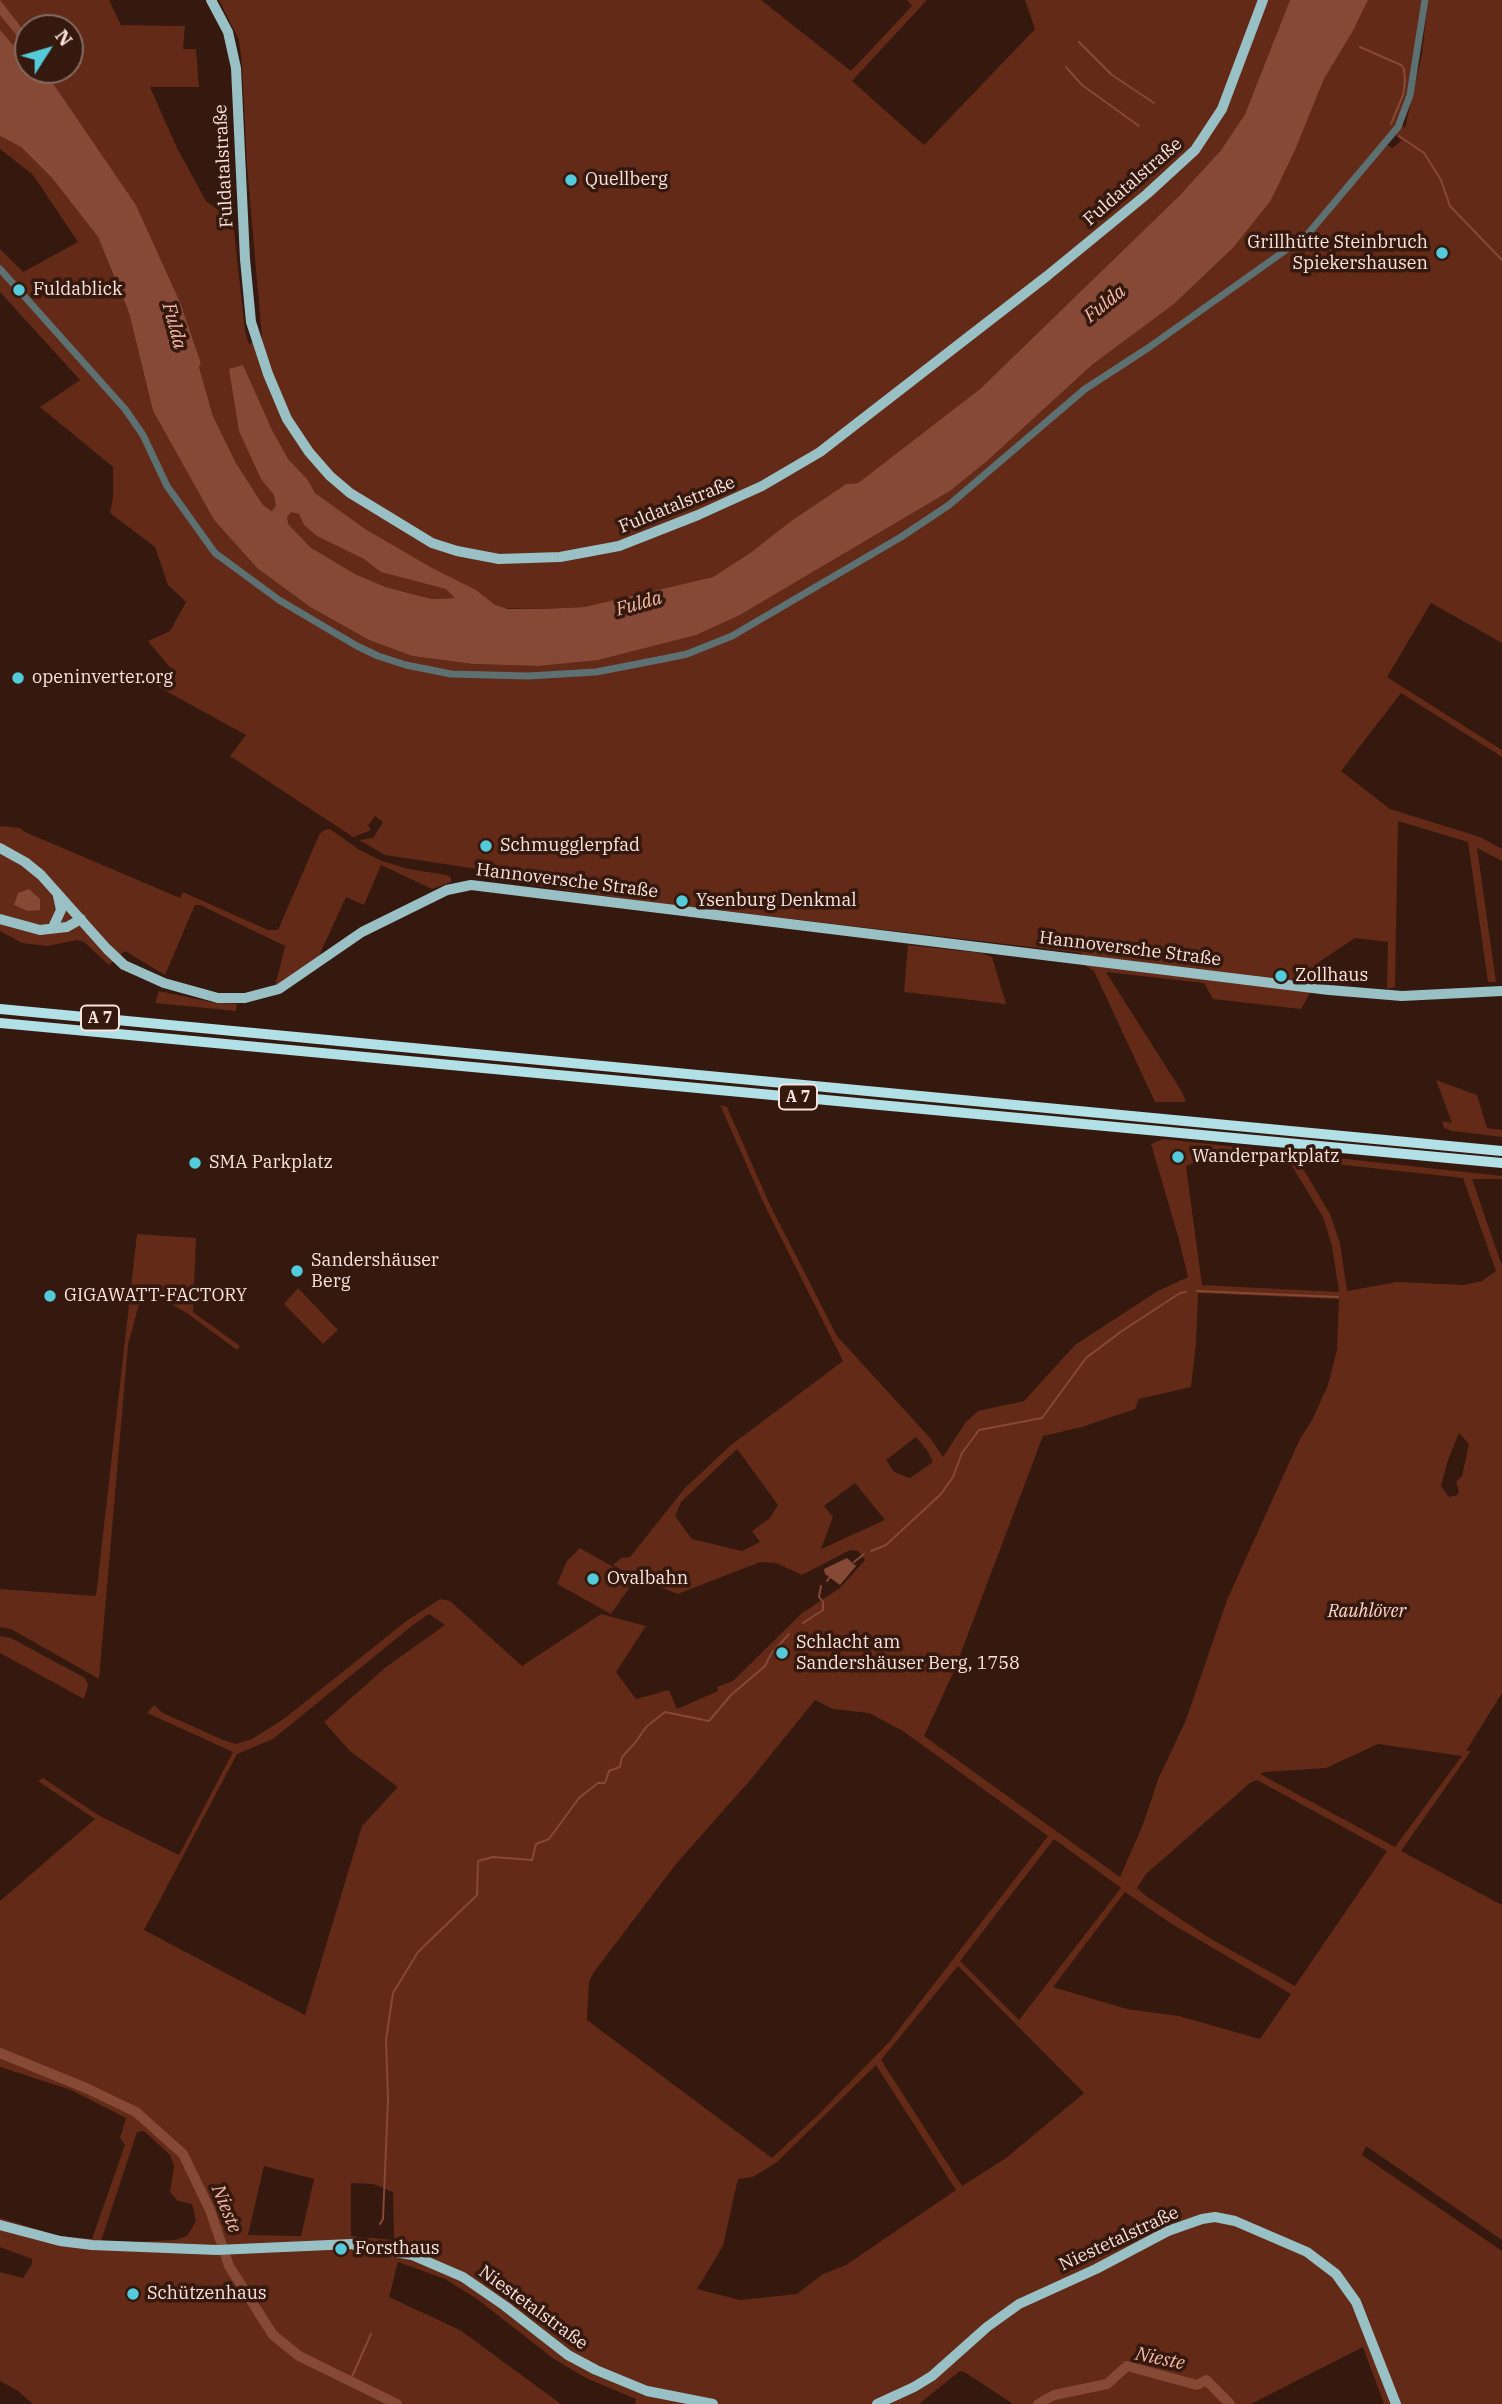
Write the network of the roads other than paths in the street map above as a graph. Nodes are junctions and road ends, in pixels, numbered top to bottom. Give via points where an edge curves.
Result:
1 (211, 0) edge
2 (1263, 0) edge
3 (1425, 0) edge
4 (0, 269) edge
5 (0, 848) edge
6 (55, 889) junction
7 (79, 916) junction
8 (0, 919) edge
9 (51, 928) junction
10 (1502, 991) edge
11 (0, 1009) edge
12 (0, 1023) edge
13 (1502, 1151) edge
14 (1502, 1163) edge
15 (0, 2225) edge
16 (713, 2404) edge
17 (877, 2404) edge
18 (1396, 2404) edge

1 - 2 main road, Fuldatalstraße via 228,32 236,68 251,322 287,419 309,452 350,493 432,543 499,559 560,557 619,546 762,486 820,452 1047,276 1195,150 1222,109
3 - 4 street via 1416,64 1398,127 1307,235 1085,389 949,505 901,537 732,636 675,657 596,672 451,674 406,665 377,656 279,600 215,553 167,486 125,408
5 - 6 main road, Hannoversche Straße via 25,862
6 - 7 main road, Hannoversche Straße
6 - 9 main road via 61,910
7 - 9 main road via 66,927
7 - 10 main road, Hannoversche Straße via 112,954 132,969 164,983 227,999 279,989 362,932 447,890 471,885 1329,990 1402,996
8 - 9 main road via 31,929
11 - 13 highway, A 7
12 - 14 highway, A 7
15 - 16 main road, Niestetalstraße via 92,2245 217,2250 351,2244 412,2255 463,2277 568,2355 596,2370 647,2391
17 - 18 main road, Niestetalstraße via 932,2375 1019,2304 1168,2231 1215,2217 1242,2223 1307,2252 1336,2274 1356,2302

